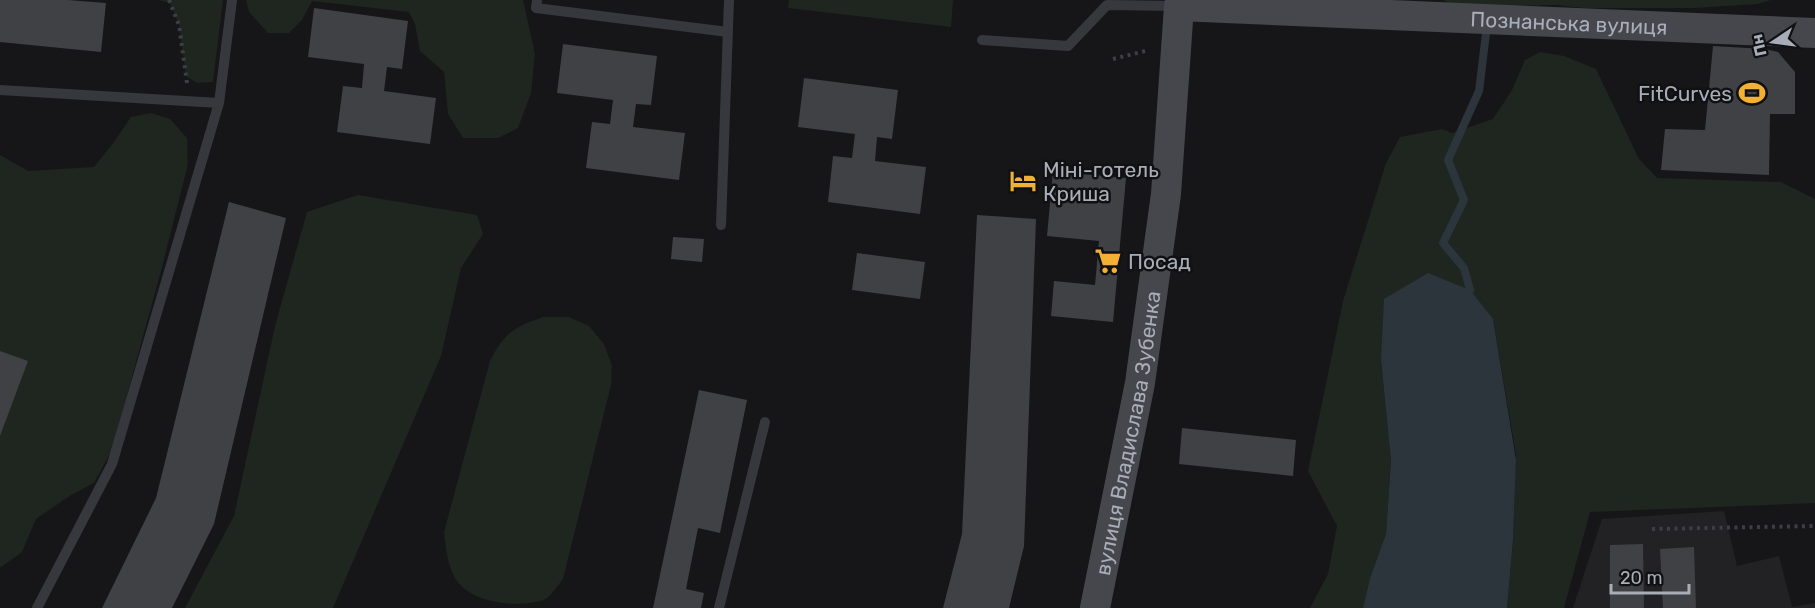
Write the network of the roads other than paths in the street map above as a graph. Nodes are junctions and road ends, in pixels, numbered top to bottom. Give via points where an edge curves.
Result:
1 (232, 0) edge
2 (537, 0) edge
3 (729, 0) edge
4 (1179, 6) junction
5 (728, 32) junction
6 (1815, 33) edge
7 (982, 40) dead end
8 (0, 90) edge
9 (219, 103) junction
10 (721, 225) dead end
11 (765, 422) dead end
12 (37, 608) edge
13 (719, 608) edge
14 (1095, 608) edge

1 - 9 lane
2 - 5 lane via 536,8
3 - 5 lane
4 - 6 street, Познанська вулиця
4 - 7 lane via 1107,5 1068,46
4 - 14 street, вулиця Владислава Зубенка via 1166,194 1142,371
5 - 10 lane
8 - 9 lane
9 - 12 lane via 112,464
11 - 13 lane

